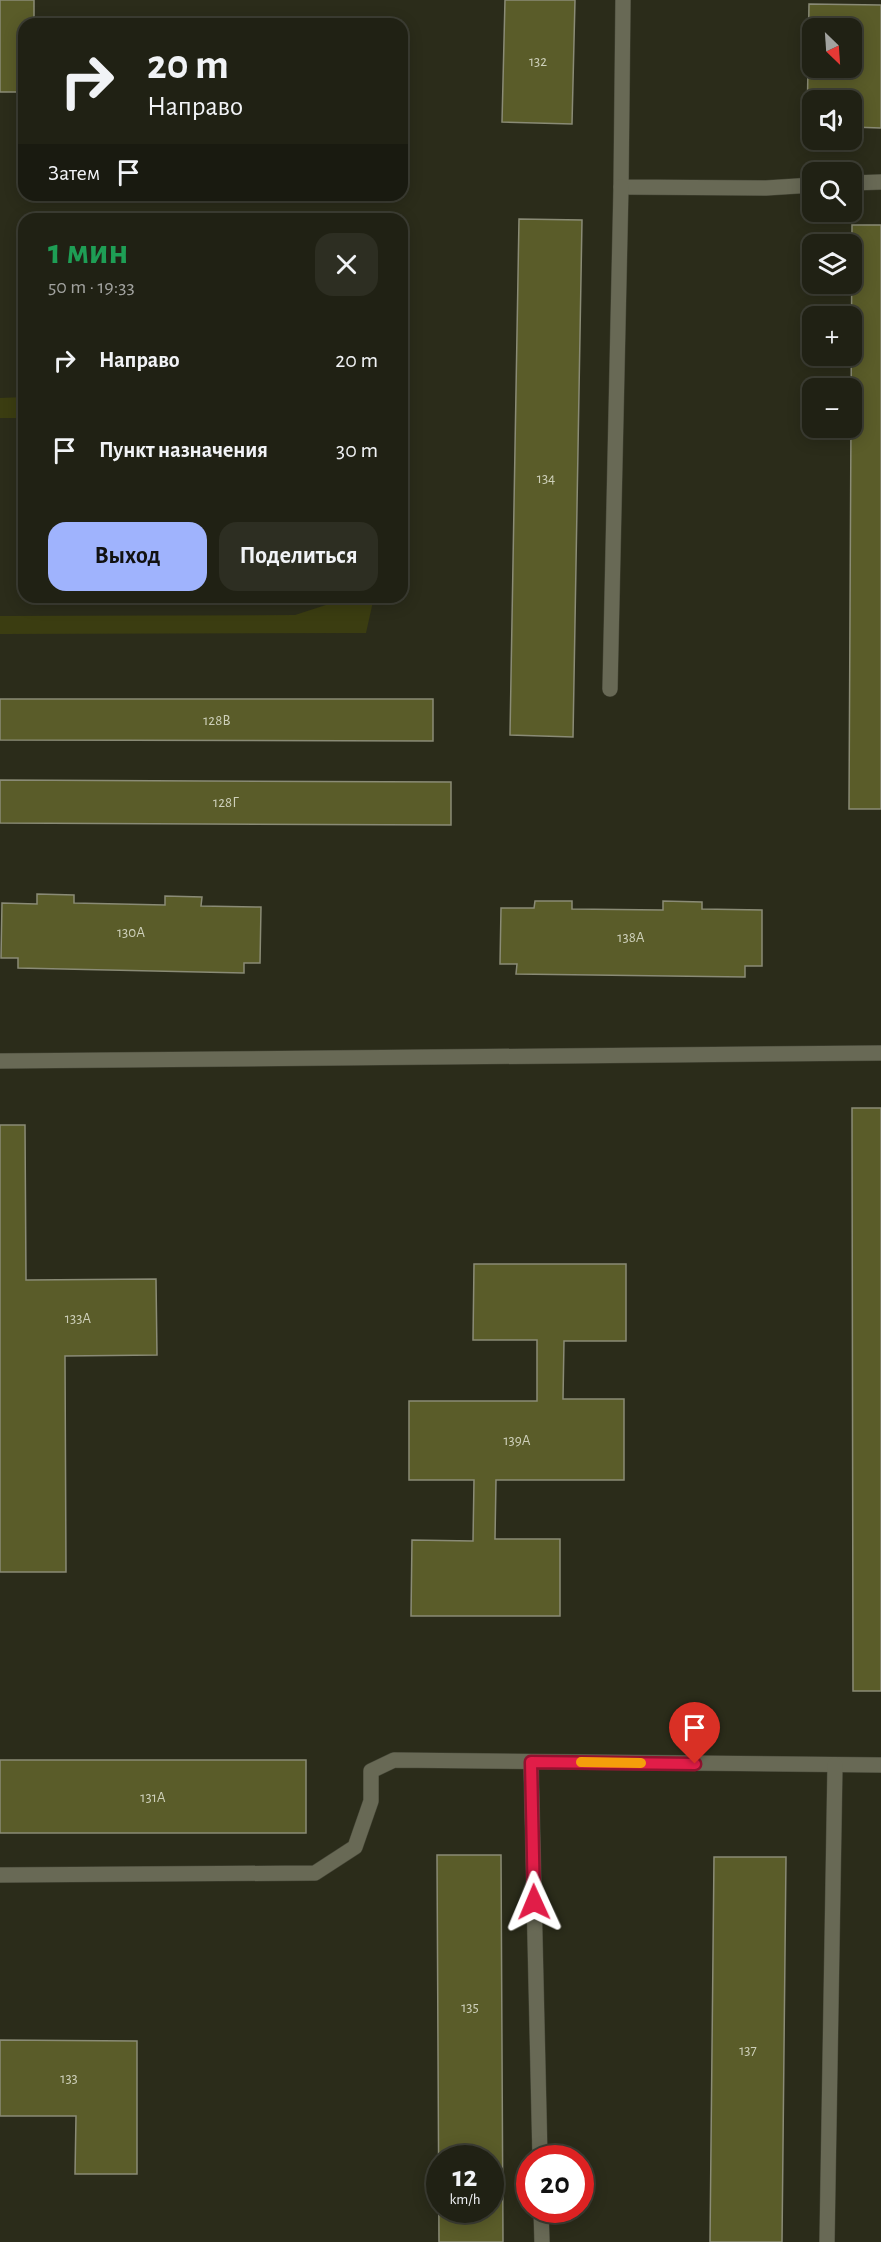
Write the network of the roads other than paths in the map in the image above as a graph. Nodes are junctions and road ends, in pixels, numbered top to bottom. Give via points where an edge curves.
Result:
1 (623, 0) edge
2 (881, 182) edge
3 (862, 183) edge
4 (802, 186) edge
5 (621, 187) junction
6 (610, 688) dead end
7 (881, 1053) edge
8 (0, 1061) edge
9 (531, 1762) junction
10 (835, 1765) junction
11 (881, 1766) edge
12 (0, 1875) edge
13 (540, 2145) edge
14 (541, 2223) edge
15 (542, 2242) edge
16 (827, 2242) edge

1 - 5 lane
2 - 3 lane
4 - 5 lane
5 - 6 lane
7 - 8 lane
9 - 10 lane
9 - 12 lane via 394,1760 371,1771 371,1801 355,1847 315,1873
9 - 13 lane
10 - 11 lane
10 - 16 lane
14 - 15 lane

